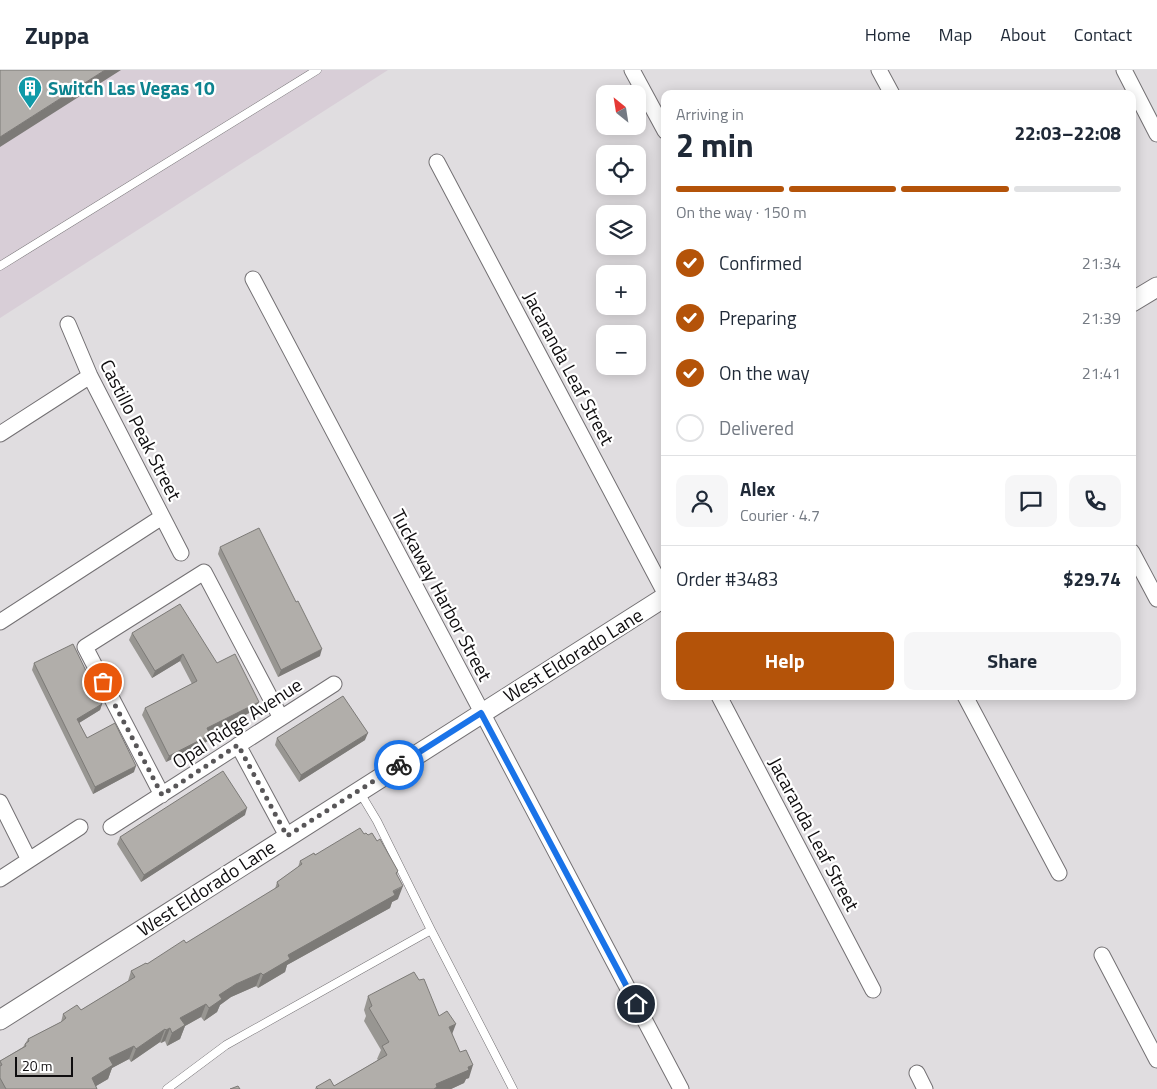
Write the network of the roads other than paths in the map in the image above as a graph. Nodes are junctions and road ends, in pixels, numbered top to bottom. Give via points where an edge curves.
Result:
1 (317, 70) edge
2 (632, 70) edge
3 (879, 70) edge
4 (1124, 70) edge
5 (890, 90) edge
6 (1134, 90) edge
7 (1136, 93) edge
8 (661, 124) edge
9 (1157, 134) edge
10 (437, 162) dead end
11 (0, 266) edge
12 (253, 279) dead end
13 (1157, 287) edge
14 (1136, 300) edge
15 (68, 324) dead end
16 (90, 376) junction
17 (0, 434) edge
18 (162, 517) junction
19 (181, 553) dead end
20 (1136, 560) edge
21 (661, 587) edge
22 (661, 598) edge
23 (1157, 599) edge
24 (0, 622) edge
25 (334, 684) dead end
26 (721, 700) edge
27 (967, 700) edge
28 (481, 713) junction
29 (280, 718) junction
30 (238, 745) junction
31 (359, 790) junction
32 (162, 795) junction
33 (0, 802) edge
34 (80, 827) dead end
35 (110, 828) dead end
36 (287, 836) junction
37 (29, 860) junction
38 (1059, 873) dead end
39 (0, 879) edge
40 (430, 930) junction
41 (1102, 956) dead end
42 (873, 990) dead end
43 (0, 1020) edge
44 (1157, 1060) edge
45 (916, 1073) dead end
46 (168, 1089) edge
47 (513, 1089) edge
48 (681, 1089) edge
49 (925, 1089) edge

1 - 11 lane
2 - 8 street
3 - 5 street
4 - 6 street
7 - 9 street
10 - 21 street, Jacaranda Leaf Street
12 - 28 street, Tuckaway Harbor Street
13 - 14 street
15 - 16 street, Castillo Peak Street
16 - 17 street
16 - 18 street, Castillo Peak Street
18 - 19 street, Castillo Peak Street
18 - 24 street
20 - 23 street
22 - 28 street, West Eldorado Lane
25 - 29 street, Opal Ridge Avenue
26 - 42 street, Jacaranda Leaf Street
27 - 38 street
28 - 31 street, West Eldorado Lane
28 - 48 street, Tuckaway Harbor Street
29 - 30 street, Opal Ridge Avenue
29 - 32 street via 204,572 85,647
30 - 32 street, Opal Ridge Avenue
30 - 36 street
31 - 36 street, West Eldorado Lane
31 - 40 lane
32 - 35 street, Opal Ridge Avenue
33 - 37 street
34 - 37 street
36 - 43 street, West Eldorado Lane
37 - 39 street
40 - 46 lane via 226,1045
40 - 47 lane
41 - 44 street
45 - 49 street

